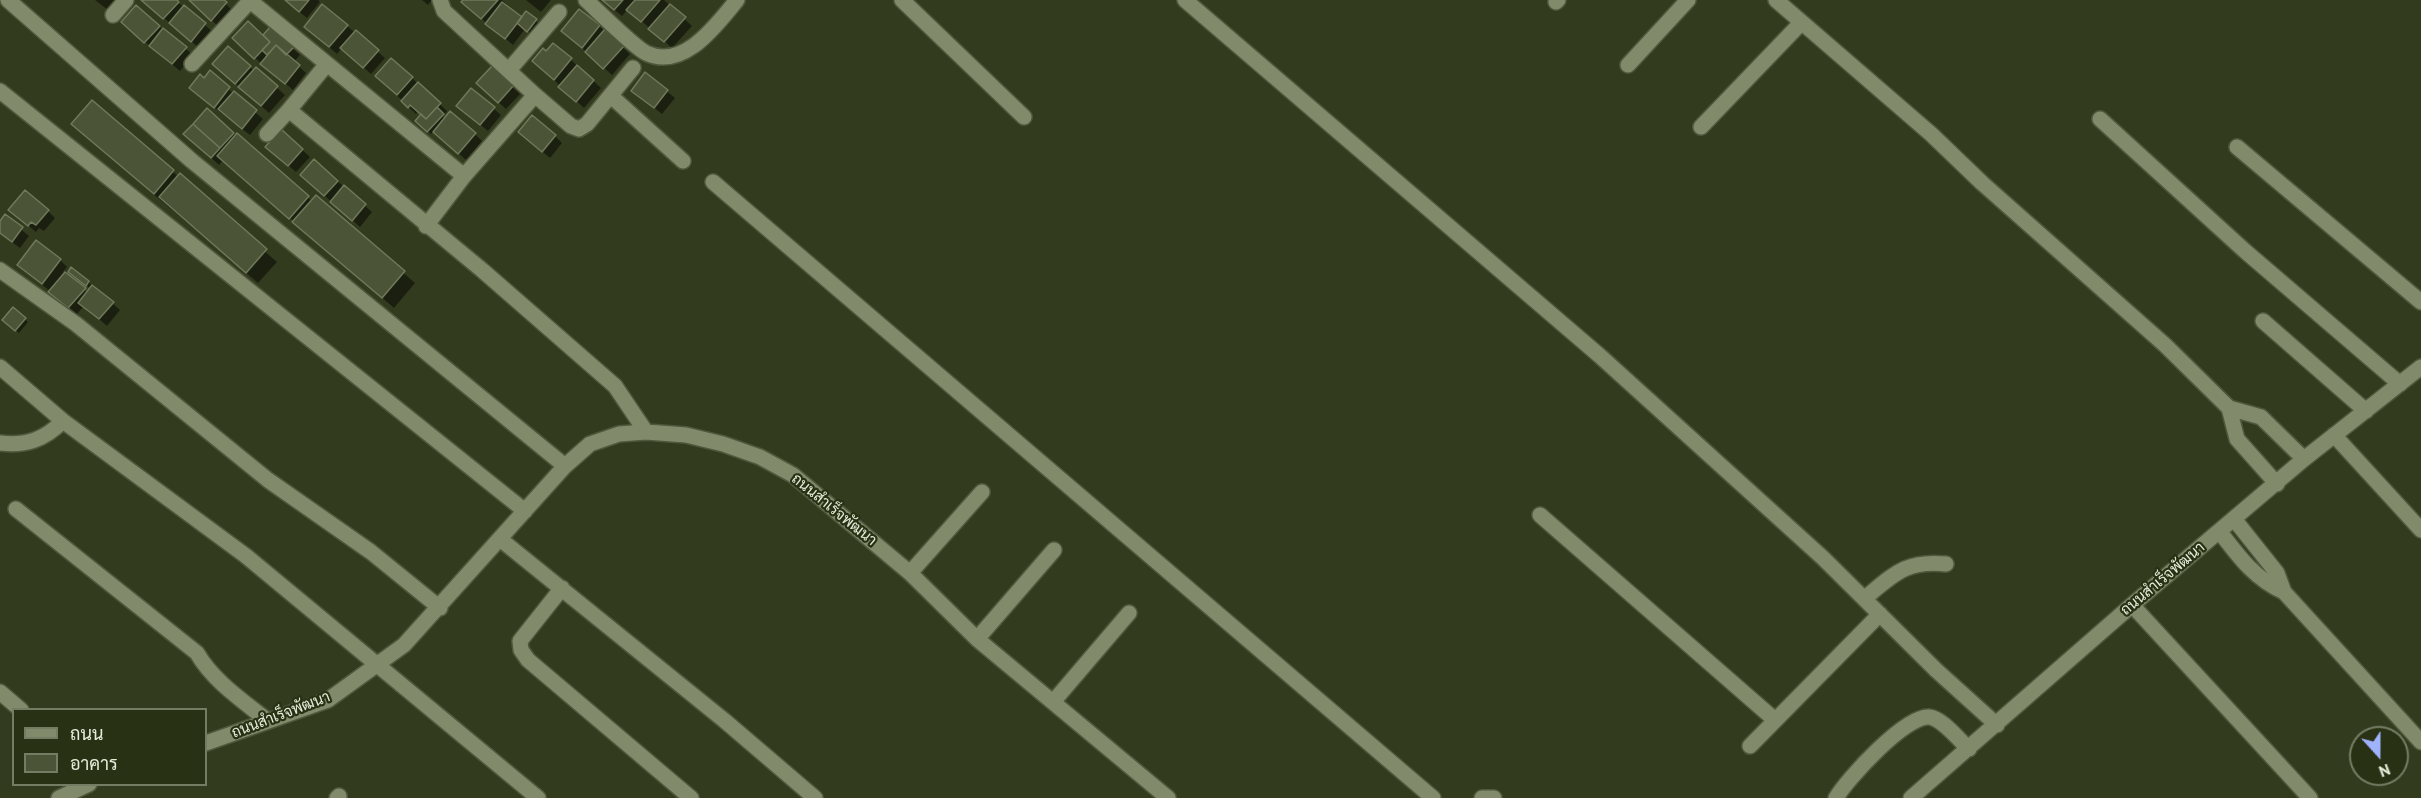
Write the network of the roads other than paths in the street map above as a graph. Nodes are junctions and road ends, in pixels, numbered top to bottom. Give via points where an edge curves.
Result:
1 (8, 0) edge
2 (126, 0) edge
3 (250, 0) edge
4 (440, 0) edge
5 (586, 0) edge
6 (737, 0) edge
7 (902, 0) edge
8 (1185, 0) edge
9 (1688, 0) edge
10 (1776, 0) edge
11 (559, 12) dead end
12 (113, 15) dead end
13 (1800, 24) junction
14 (192, 64) dead end
15 (327, 64) junction
16 (1628, 64) dead end
17 (633, 68) dead end
18 (509, 70) junction
19 (0, 91) edge
20 (535, 95) junction
21 (611, 96) junction
22 (289, 110) junction
23 (1024, 117) dead end
24 (2100, 119) dead end
25 (1701, 127) dead end
26 (267, 134) dead end
27 (2237, 147) dead end
28 (683, 161) dead end
29 (464, 176) junction
30 (713, 182) dead end
31 (426, 226) junction
32 (0, 270) edge
33 (2421, 302) edge
34 (2263, 321) dead end
35 (0, 367) edge
36 (2421, 367) edge
37 (2400, 384) junction
38 (2229, 408) junction
39 (2366, 411) junction
40 (63, 421) junction
41 (646, 432) junction
42 (2334, 435) junction
43 (0, 443) edge
44 (2304, 459) junction
45 (566, 466) junction
46 (2277, 483) junction
47 (982, 492) dead end
48 (16, 509) dead end
49 (525, 511) junction
50 (1540, 515) dead end
51 (2234, 519) junction
52 (2421, 530) edge
53 (2220, 532) junction
54 (500, 539) junction
55 (1054, 550) dead end
56 (1946, 564) dead end
57 (910, 573) junction
58 (562, 588) junction
59 (2284, 592) junction
60 (1865, 598) junction
61 (2132, 605) junction
62 (440, 609) junction
63 (1129, 613) dead end
64 (1880, 614) junction
65 (977, 639) junction
66 (378, 664) junction
67 (0, 692) edge
68 (1053, 702) junction
69 (19, 708) edge
70 (1775, 720) junction
71 (268, 721) junction
72 (1996, 725) junction
73 (2421, 742) edge
74 (207, 743) edge
75 (1750, 746) dead end
76 (1969, 749) junction
77 (85, 786) edge
78 (59, 798) edge
79 (538, 798) edge
80 (691, 798) edge
81 (815, 798) edge
82 (1168, 798) edge
83 (1433, 798) edge
84 (1482, 798) edge
85 (1494, 798) edge
86 (1836, 798) edge
87 (1911, 798) edge
88 (2310, 798) edge

1 - 45 street via 192,161
2 - 12 street
3 - 14 street
3 - 15 street
4 - 18 street via 444,11
5 - 6 street via 646,53 672,56 697,44
7 - 23 street
8 - 60 street via 1600,356
9 - 16 street
10 - 13 street
11 - 18 street
13 - 25 street
13 - 38 street via 1931,134 2165,345
15 - 22 street
15 - 29 street
17 - 21 street
18 - 20 street
19 - 49 street
20 - 21 street via 579,129
20 - 29 street
21 - 28 street
22 - 26 street
22 - 31 street
24 - 37 street
27 - 33 street
29 - 31 street
30 - 83 street
31 - 41 street via 615,386
32 - 62 street via 76,324 268,480 371,552
34 - 39 street
35 - 40 street
36 - 37 street, ถนนสำเร็จพัฒนา
37 - 39 street, ถนนสำเร็จพัฒนา
38 - 44 street via 2261,417
38 - 46 street via 2237,439
39 - 42 street, ถนนสำเร็จพัฒนา
40 - 43 street via 34,443
40 - 66 street via 246,556
41 - 45 street, ถนนสำเร็จพัฒนา via 619,434 590,444
41 - 57 street, ถนนสำเร็จพัฒนา via 686,435 760,457 793,475
42 - 44 street, ถนนสำเร็จพัฒนา
42 - 52 street
44 - 46 street, ถนนสำเร็จพัฒนา
45 - 49 street, ถนนสำเร็จพัฒนา
46 - 51 street, ถนนสำเร็จพัฒนา
47 - 57 street
48 - 71 street via 197,653 222,683
49 - 54 street, ถนนสำเร็จพัฒนา
50 - 70 street
51 - 53 street, ถนนสำเร็จพัฒนา
51 - 59 street via 2277,573
53 - 59 street via 2264,583
53 - 61 street, ถนนสำเร็จพัฒนา
54 - 58 street
54 - 62 street, ถนนสำเร็จพัฒนา
55 - 65 street
56 - 60 street via 1916,563 1899,570
57 - 65 street, ถนนสำเร็จพัฒนา
58 - 80 street via 520,641 521,650
58 - 81 street
59 - 73 street
60 - 64 street
61 - 72 street, ถนนสำเร็จพัฒนา
61 - 88 street
62 - 66 street, ถนนสำเร็จพัฒนา via 404,645
63 - 68 street
64 - 70 street
64 - 72 street
65 - 68 street, ถนนสำเร็จพัฒนา
66 - 71 street, ถนนสำเร็จพัฒนา via 328,700
66 - 79 street
67 - 69 street
68 - 82 street, ถนนสำเร็จพัฒนา
70 - 75 street
71 - 74 street, ถนนสำเร็จพัฒนา
72 - 76 street, ถนนสำเร็จพัฒนา
76 - 86 street via 1936,719 1915,721 1868,760
76 - 87 street, ถนนสำเร็จพัฒนา
77 - 78 street
84 - 85 street

